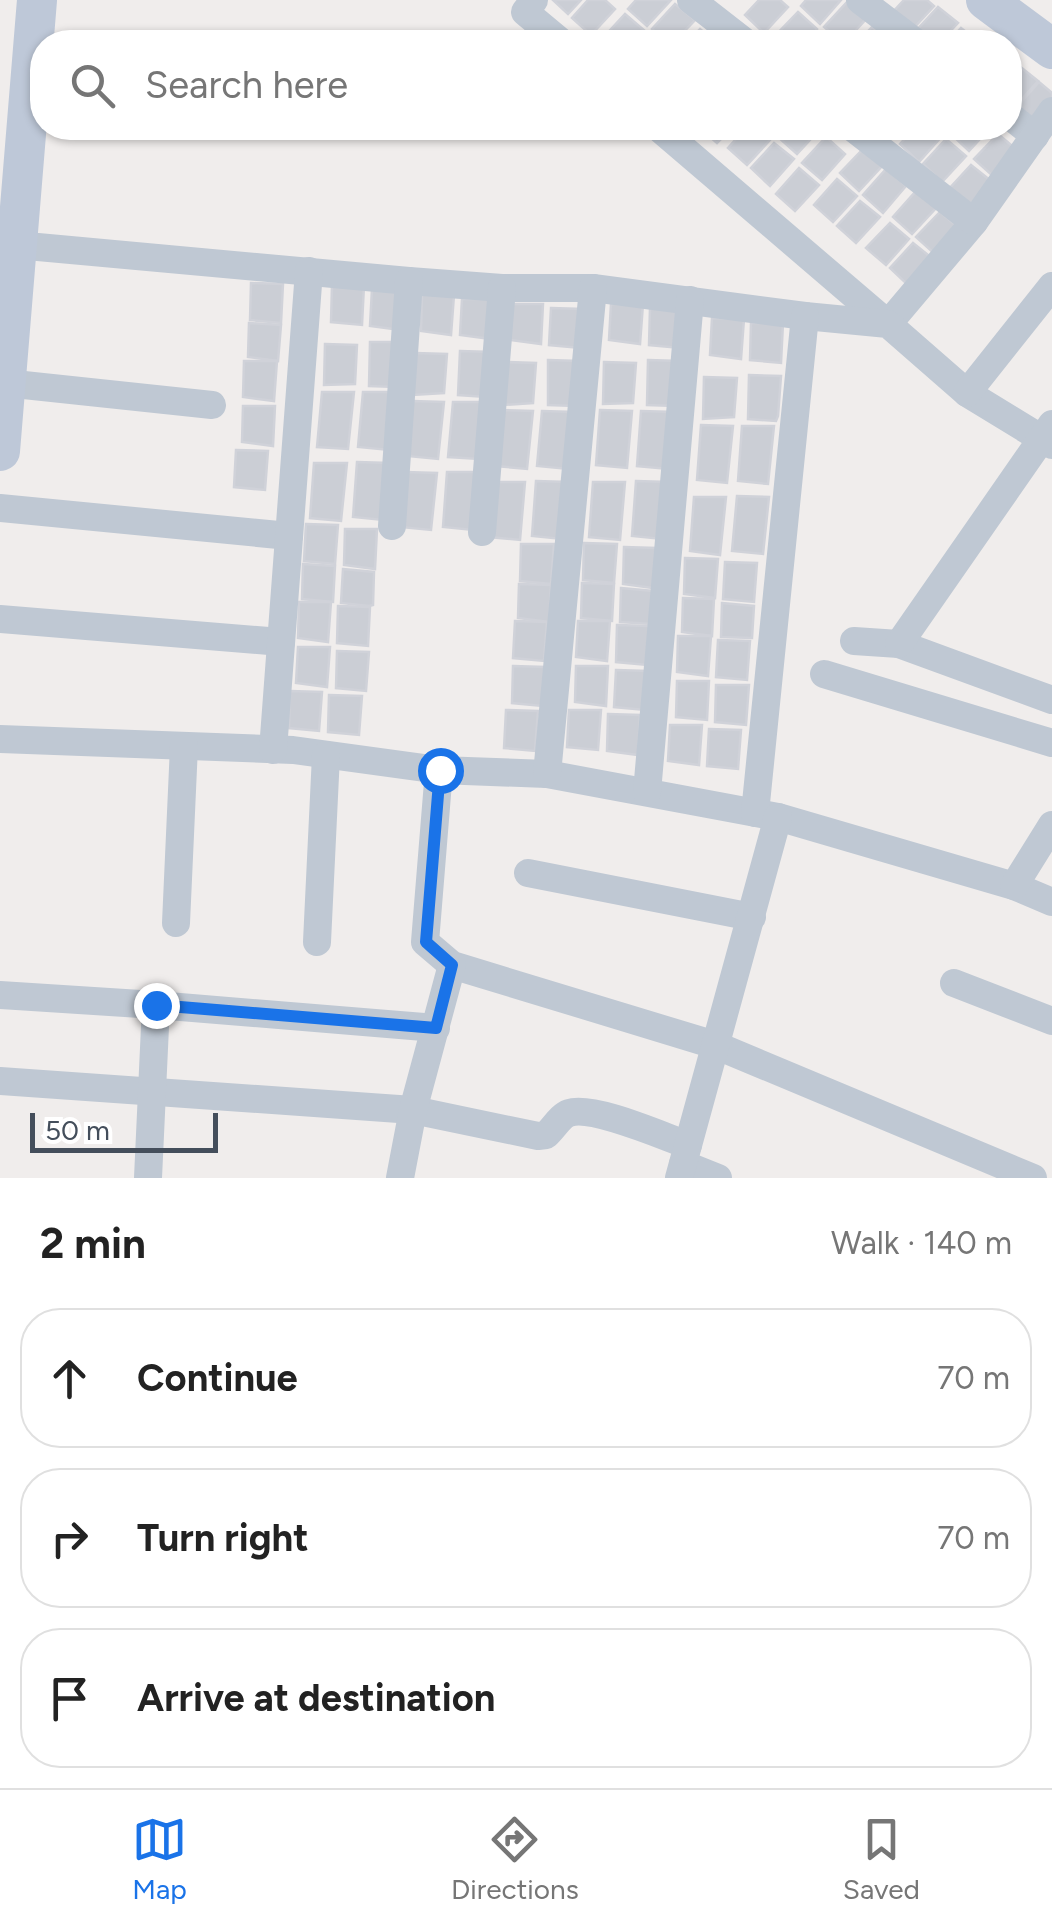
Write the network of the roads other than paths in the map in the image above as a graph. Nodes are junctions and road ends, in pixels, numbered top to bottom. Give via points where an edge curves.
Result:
1 (37, 0) edge
2 (534, 0) edge
3 (690, 0) edge
4 (860, 0) edge
5 (986, 0) edge
6 (34, 30) edge
7 (546, 30) edge
8 (729, 30) edge
9 (899, 30) edge
10 (1052, 49) edge
11 (30, 64) edge
12 (1052, 112) edge
13 (1022, 126) edge
14 (1035, 136) junction
15 (673, 140) edge
16 (869, 140) edge
17 (974, 222) junction
18 (12, 227) edge
19 (309, 271) junction
20 (409, 281) junction
21 (1052, 286) edge
22 (502, 288) junction
23 (593, 288) junction
24 (690, 300) junction
25 (805, 316) junction
26 (888, 324) junction
27 (967, 393) junction
28 (212, 405) dead end
29 (2, 419) edge
30 (1049, 435) edge
31 (0, 508) edge
32 (392, 526) dead end
33 (482, 532) dead end
34 (289, 536) junction
35 (0, 619) edge
36 (854, 641) dead end
37 (281, 642) junction
38 (899, 644) junction
39 (824, 674) dead end
40 (1052, 700) edge
41 (0, 738) edge
42 (1052, 743) edge
43 (184, 746) junction
44 (272, 750) junction
45 (326, 754) junction
46 (440, 770) junction
47 (547, 774) junction
48 (647, 792) junction
49 (766, 815) junction
50 (1052, 825) edge
51 (528, 873) dead end
52 (1014, 886) junction
53 (1052, 902) edge
54 (752, 917) junction
55 (176, 923) dead end
56 (318, 942) dead end
57 (452, 965) junction
58 (954, 983) dead end
59 (0, 995) edge
60 (156, 1005) junction
61 (1052, 1021) edge
62 (436, 1028) junction
63 (715, 1045) junction
64 (0, 1081) edge
65 (150, 1091) junction
66 (413, 1110) junction
67 (683, 1162) edge
68 (148, 1178) edge
69 (400, 1178) edge
70 (718, 1178) edge
71 (1033, 1178) edge

1 - 6 street
2 - 7 street via 525,12
3 - 8 street
4 - 9 street
5 - 10 street
11 - 18 street
12 - 14 street
13 - 14 street
14 - 17 street
15 - 26 street
16 - 17 street
17 - 26 street
18 - 19 street
18 - 29 street
19 - 20 street
19 - 34 street
20 - 22 street
20 - 32 street
21 - 27 street
22 - 23 street
22 - 33 street
23 - 24 street
23 - 47 street
24 - 25 street
24 - 48 street
25 - 26 street
25 - 49 street
26 - 27 street
27 - 30 street
28 - 29 street
30 - 38 street
31 - 34 street
34 - 37 street
35 - 37 street
36 - 38 street
37 - 44 street
38 - 40 street
39 - 42 street
41 - 43 street
43 - 44 street
43 - 55 street
44 - 45 street
45 - 46 street
45 - 56 street
46 - 47 street
46 - 57 street via 426,942
47 - 48 street
48 - 49 street
49 - 52 street
49 - 54 street
50 - 52 street
51 - 54 street
52 - 53 street
54 - 63 street
57 - 62 street
57 - 63 street
58 - 61 street
59 - 60 street
60 - 62 street
60 - 65 street
62 - 66 street
63 - 67 street
63 - 71 street
64 - 65 street
65 - 66 street
65 - 68 street
66 - 67 street via 538,1136 564,1114 593,1112
66 - 69 street
67 - 70 street

